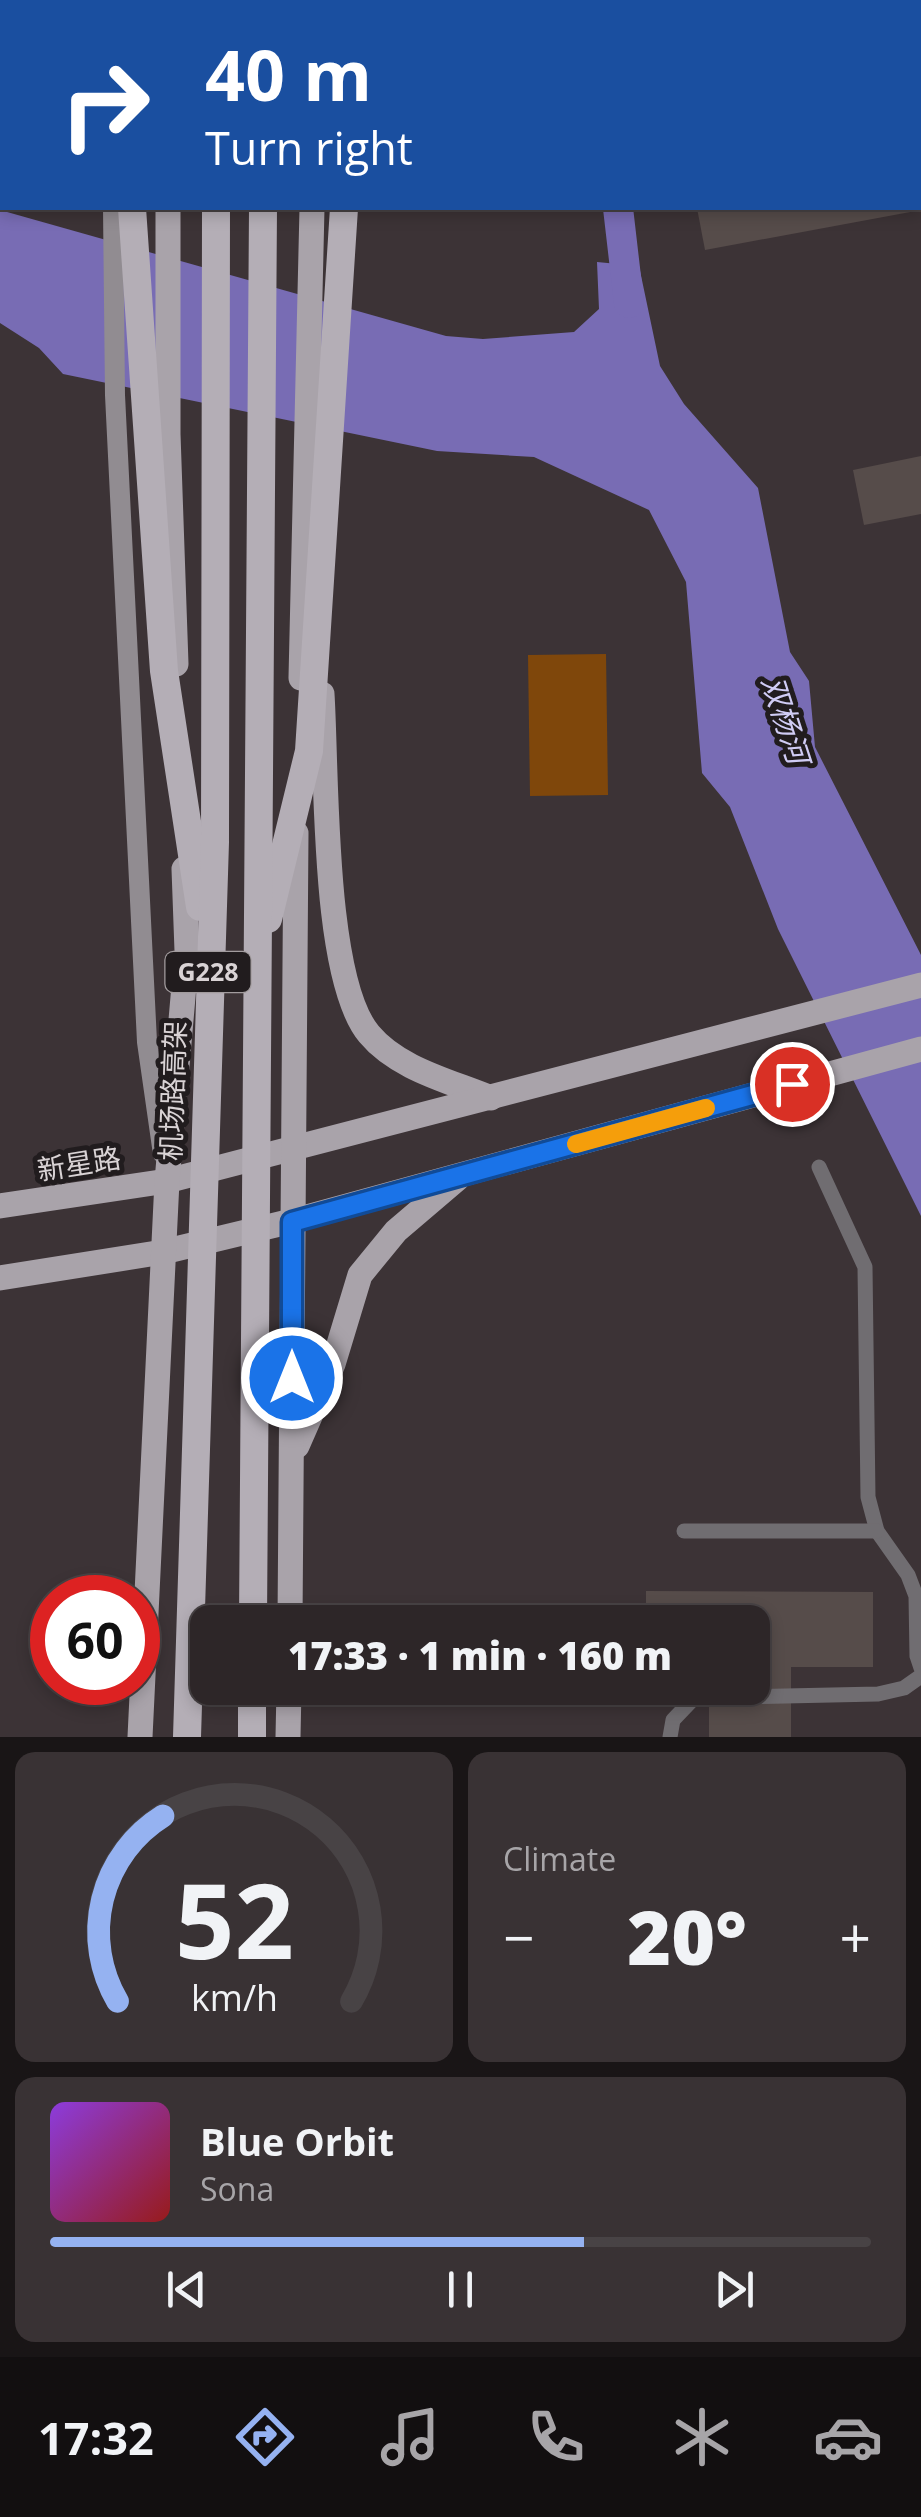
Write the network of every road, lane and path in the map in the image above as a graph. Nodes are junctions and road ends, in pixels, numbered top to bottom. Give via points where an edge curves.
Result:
1 (113, 210) edge
2 (132, 210) edge
3 (168, 210) edge
4 (216, 210) edge
5 (263, 210) edge
6 (312, 210) edge
7 (344, 210) edge
8 (308, 429) junction
9 (257, 964) junction
10 (209, 965) junction
11 (921, 985) edge
12 (921, 1049) edge
13 (491, 1098) junction
14 (297, 1148) junction
15 (820, 1167) dead end
16 (462, 1174) junction
17 (167, 1181) junction
18 (0, 1206) edge
19 (292, 1222) junction
20 (163, 1252) junction
21 (0, 1278) edge
22 (293, 1456) junction
23 (684, 1531) dead end
24 (876, 1531) junction
25 (253, 1605) edge
26 (290, 1605) edge
27 (921, 1668) edge
28 (921, 1676) edge
29 (252, 1705) edge
30 (289, 1705) edge
31 (140, 1737) edge
32 (187, 1737) edge
33 (252, 1737) edge
34 (288, 1737) edge
35 (670, 1737) edge

1 - 17 main road via 115,395 147,1042
2 - 10 highway, bridge via 164,672
3 - 17 main road via 168,434 187,951
4 - 10 highway, 机场路高架 / G228, bridge
5 - 9 highway, G228, bridge
6 - 8 main road
7 - 9 highway, bridge via 309,751
8 - 13 main road via 331,914 352,993 367,1032 395,1058
8 - 14 main road via 295,893
9 - 25 highway, G228, bridge
10 - 32 highway, 机场路高架 / G228, bridge
11 - 13 main road, 新星路
12 - 16 main road
13 - 14 main road, 新星路
14 - 17 main road, 新星路
14 - 19 main road
15 - 24 lane via 864,1267 868,1497
16 - 19 main road
16 - 22 main road via 396,1231 360,1275
17 - 18 main road, 新星路
17 - 20 main road
19 - 20 main road
19 - 22 main road
20 - 21 main road
20 - 31 main road
22 - 26 main road
23 - 24 lane
24 - 27 lane via 916,1596
28 - 35 lane via 878,1694 694,1698 673,1720
29 - 33 highway
30 - 34 main road

